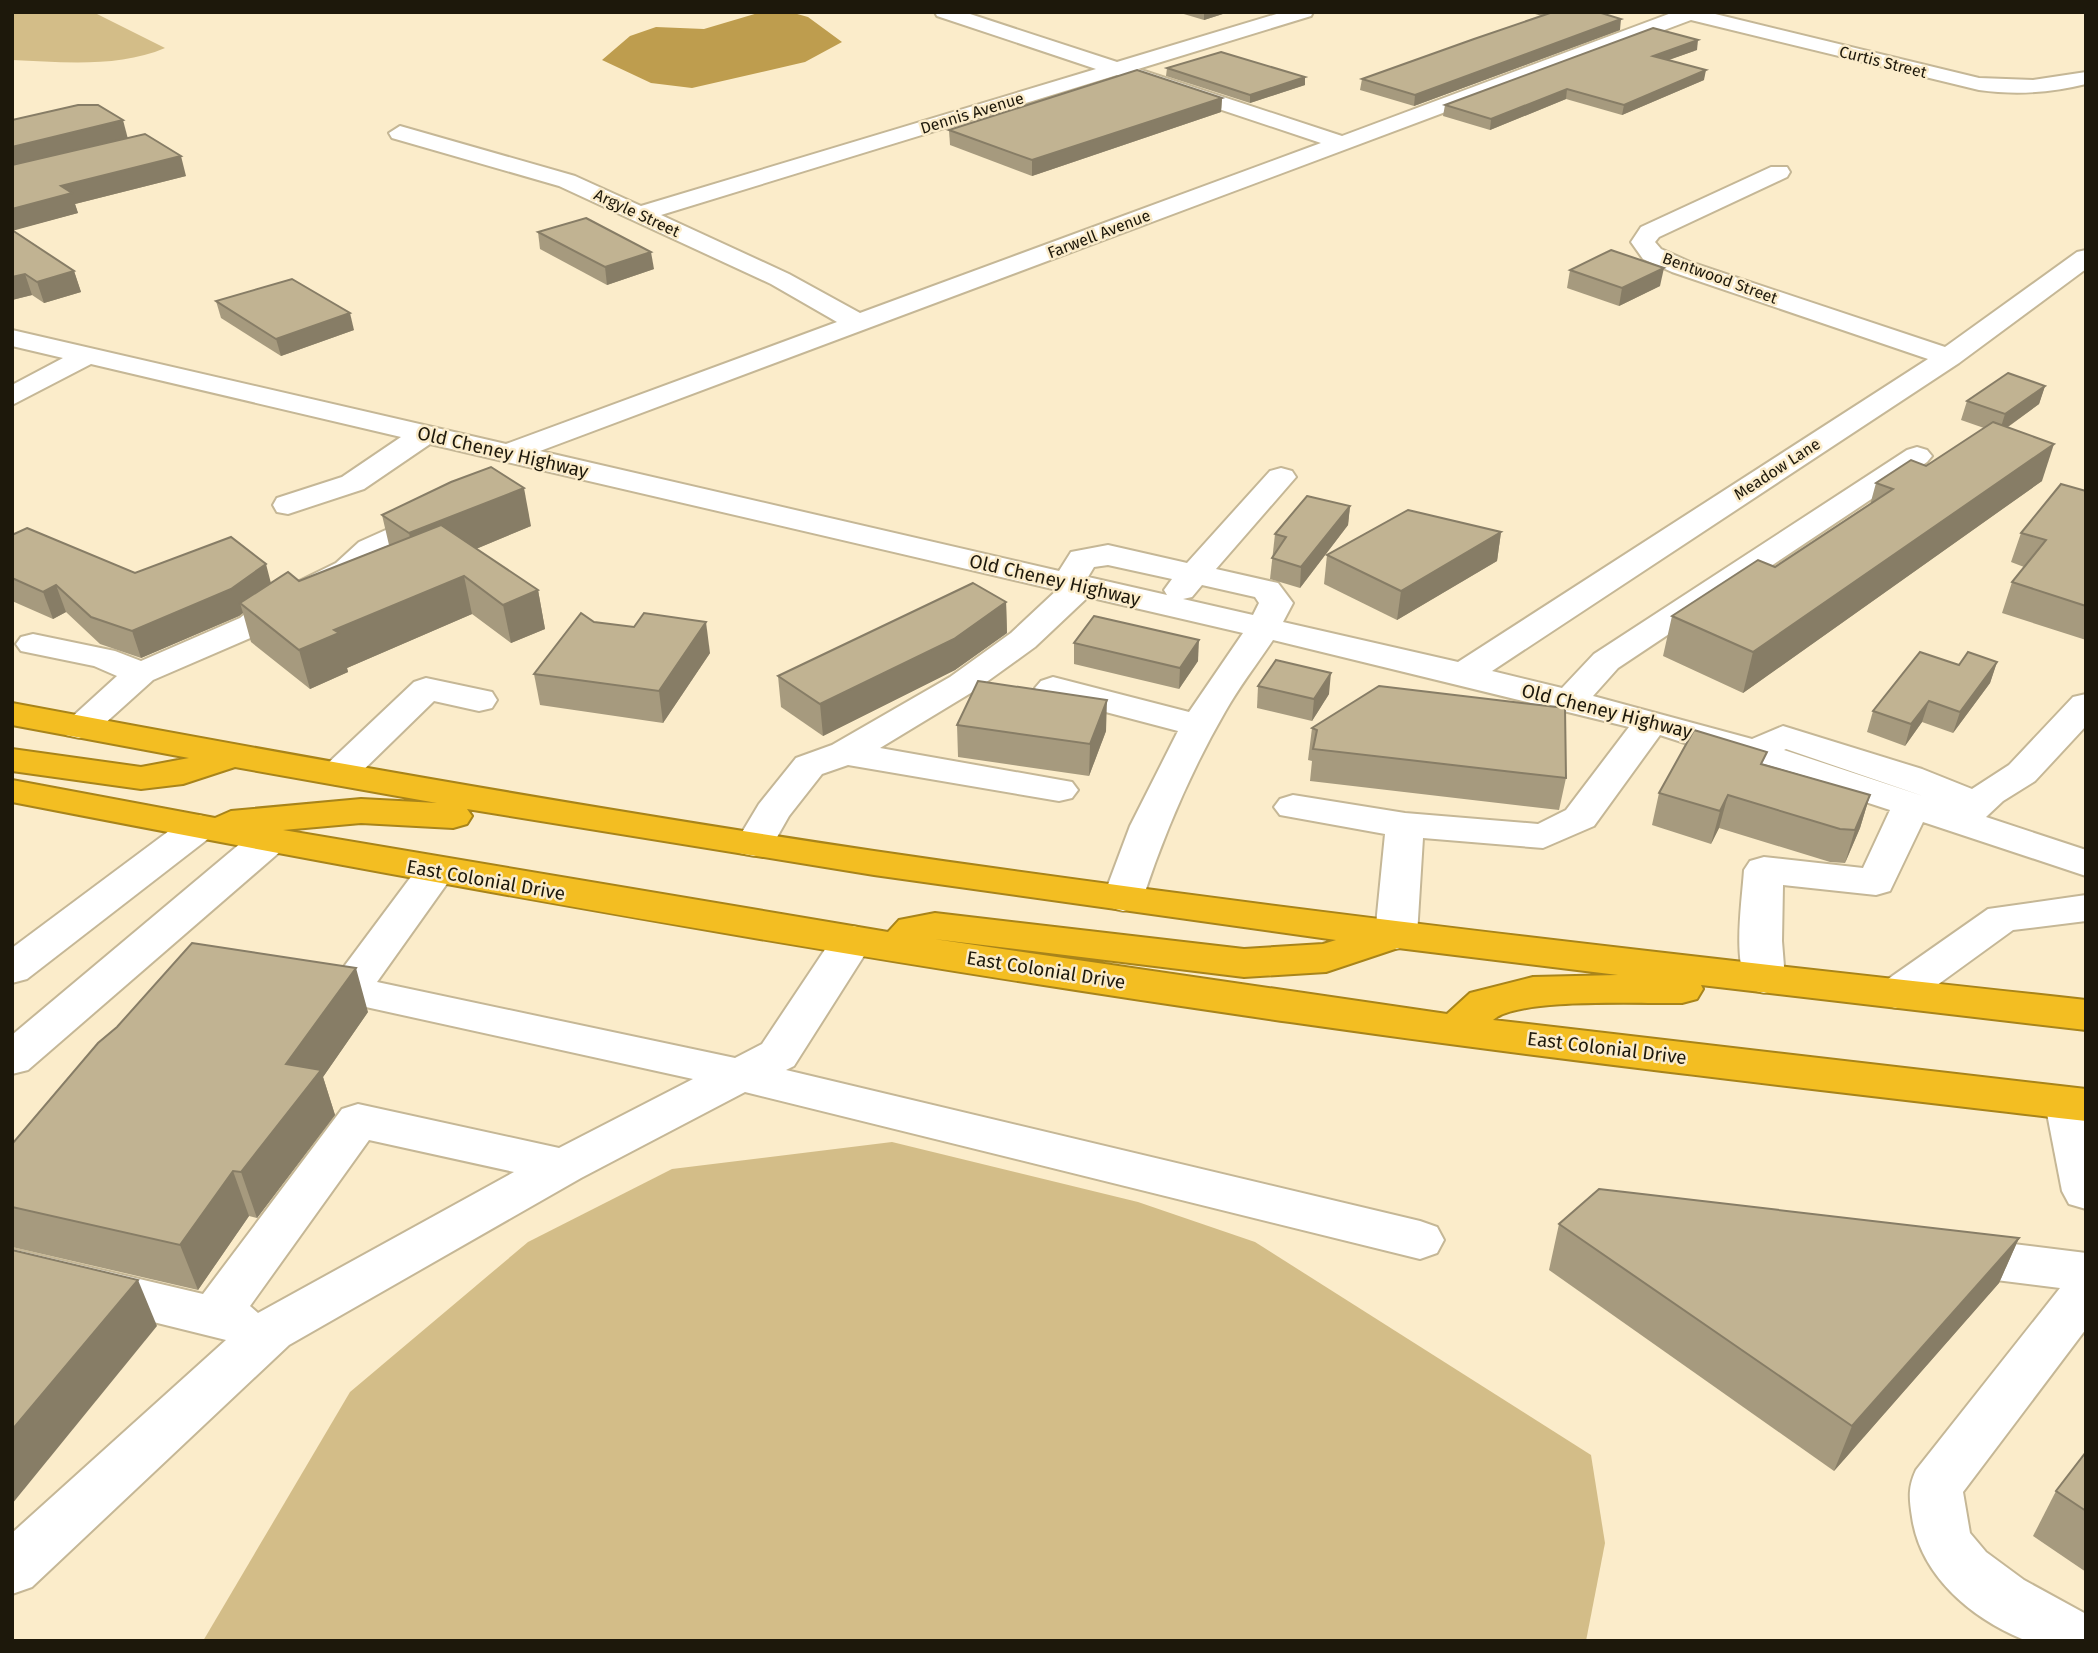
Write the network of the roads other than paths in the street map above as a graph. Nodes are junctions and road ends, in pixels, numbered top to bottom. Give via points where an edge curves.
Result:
1 (944, 12) edge
2 (1249, 12) edge
3 (1304, 12) edge
4 (1686, 13) edge
5 (1277, 20) junction
6 (1117, 69) junction
7 (2086, 78) edge
8 (400, 133) dead end
9 (1342, 143) junction
10 (1779, 172) dead end
11 (640, 214) junction
12 (2086, 257) edge
13 (861, 324) junction
14 (14, 340) edge
15 (88, 355) junction
16 (1949, 357) junction
17 (12, 397) edge
18 (425, 434) junction
19 (508, 453) junction
20 (1917, 457) dead end
21 (550, 463) junction
22 (1281, 477) dead end
23 (514, 487) edge
24 (462, 504) edge
25 (288, 505) dead end
26 (1194, 573) junction
27 (1074, 584) junction
28 (1167, 606) junction
29 (1264, 628) junction
30 (33, 644) dead end
31 (141, 673) junction
32 (1464, 674) junction
33 (1053, 688) dead end
34 (479, 700) dead end
35 (1569, 701) junction
36 (2086, 705) edge
37 (12, 715) edge
38 (1651, 722) junction
39 (1201, 726) junction
40 (79, 727) junction
41 (845, 753) junction
42 (1754, 753) junction
43 (230, 756) junction
44 (12, 760) edge
45 (338, 774) junction
46 (1059, 790) dead end
47 (12, 791) edge
48 (1910, 806) junction
49 (1293, 807) dead end
50 (1969, 813) junction
51 (1405, 825) junction
52 (637, 826) junction
53 (200, 827) junction
54 (268, 841) junction
55 (754, 844) junction
56 (2086, 864) edge
57 (436, 871) junction
58 (1122, 898) junction
59 (2086, 908) edge
60 (1396, 935) junction
61 (875, 943) junction
62 (12, 969) edge
63 (1764, 979) junction
64 (1841, 988) junction
65 (1896, 994) junction
66 (2086, 1014) edge
67 (1456, 1030) junction
68 (12, 1059) edge
69 (742, 1076) junction
70 (2077, 1104) edge
71 (564, 1166) junction
72 (2086, 1191) edge
73 (1420, 1240) dead end
74 (1920, 1252) edge
75 (12, 1268) edge
76 (2086, 1272) edge
77 (2086, 1291) edge
78 (215, 1316) junction
79 (271, 1330) junction
80 (12, 1569) edge
81 (2080, 1641) edge

1 - 6 street
2 - 5 street
3 - 5 street, Dennis Avenue
4 - 7 street, Curtis Street via 1979,84 2007,88
4 - 9 street, Farwell Avenue
5 - 6 street, Dennis Avenue
6 - 9 street
6 - 11 street, Dennis Avenue
8 - 11 street, Argyle Street via 554,177
9 - 13 street, Farwell Avenue
10 - 16 street, Bentwood Street via 1650,232 1643,242 1653,254 1681,267
11 - 13 street, Argyle Street via 780,279
12 - 16 street, Meadow Lane
13 - 19 street, Farwell Avenue
14 - 15 street, Old Cheney Highway
15 - 17 street
15 - 18 street, Old Cheney Highway
16 - 32 street, Meadow Lane
18 - 19 street, Old Cheney Highway
18 - 25 street via 353,483
19 - 21 street, Old Cheney Highway
20 - 35 street via 1606,661
21 - 23 street
21 - 27 street, Old Cheney Highway
22 - 26 street
24 - 31 street via 370,549 347,570 277,605 252,625
26 - 27 street via 1108,555 1082,559
26 - 28 street
26 - 29 street via 1266,590 1276,603
27 - 28 street, Old Cheney Highway
27 - 41 street via 1023,640 962,684
28 - 29 street, Old Cheney Highway
29 - 32 street, Old Cheney Highway
29 - 39 street
30 - 31 street via 103,658
31 - 40 street
32 - 35 street, Old Cheney Highway
33 - 39 street
34 - 45 street via 426,689
35 - 38 street, Old Cheney Highway
36 - 50 street via 2022,773
37 - 40 highway
38 - 42 street, Old Cheney Highway
38 - 51 street via 1580,818 1543,836
39 - 58 street via 1150,827
40 - 43 highway
41 - 46 street
41 - 55 street via 809,766 772,812
42 - 48 street, Old Cheney Highway
42 - 50 street via 1783,737 1861,760
43 - 44 highway via 183,773 141,778
43 - 45 highway
45 - 52 highway
47 - 53 highway, East Colonial Drive
48 - 50 street, Old Cheney Highway
48 - 63 street via 1876,882 1764,870
49 - 51 street
50 - 56 street, Old Cheney Highway
51 - 60 street
52 - 53 highway via 361,811
52 - 55 highway
53 - 54 highway, East Colonial Drive
53 - 62 street
54 - 57 highway, East Colonial Drive
54 - 68 street
55 - 58 highway
57 - 61 highway, East Colonial Drive
57 - 69 street via 328,986
58 - 60 highway
59 - 65 street via 2002,918
60 - 61 highway via 1326,958 1244,963 935,926
60 - 63 highway
61 - 67 highway, East Colonial Drive via 1178,992
61 - 69 street via 778,1055
63 - 64 highway
64 - 65 highway
64 - 67 highway via 1533,991 1485,1003
65 - 66 highway
67 - 70 highway, East Colonial Drive
69 - 71 street
69 - 73 street
70 - 72 street
71 - 78 street via 358,1121
71 - 79 street
74 - 76 street
75 - 78 street
77 - 81 street via 1935,1487 1945,1541 1970,1574
78 - 79 street
79 - 80 street

